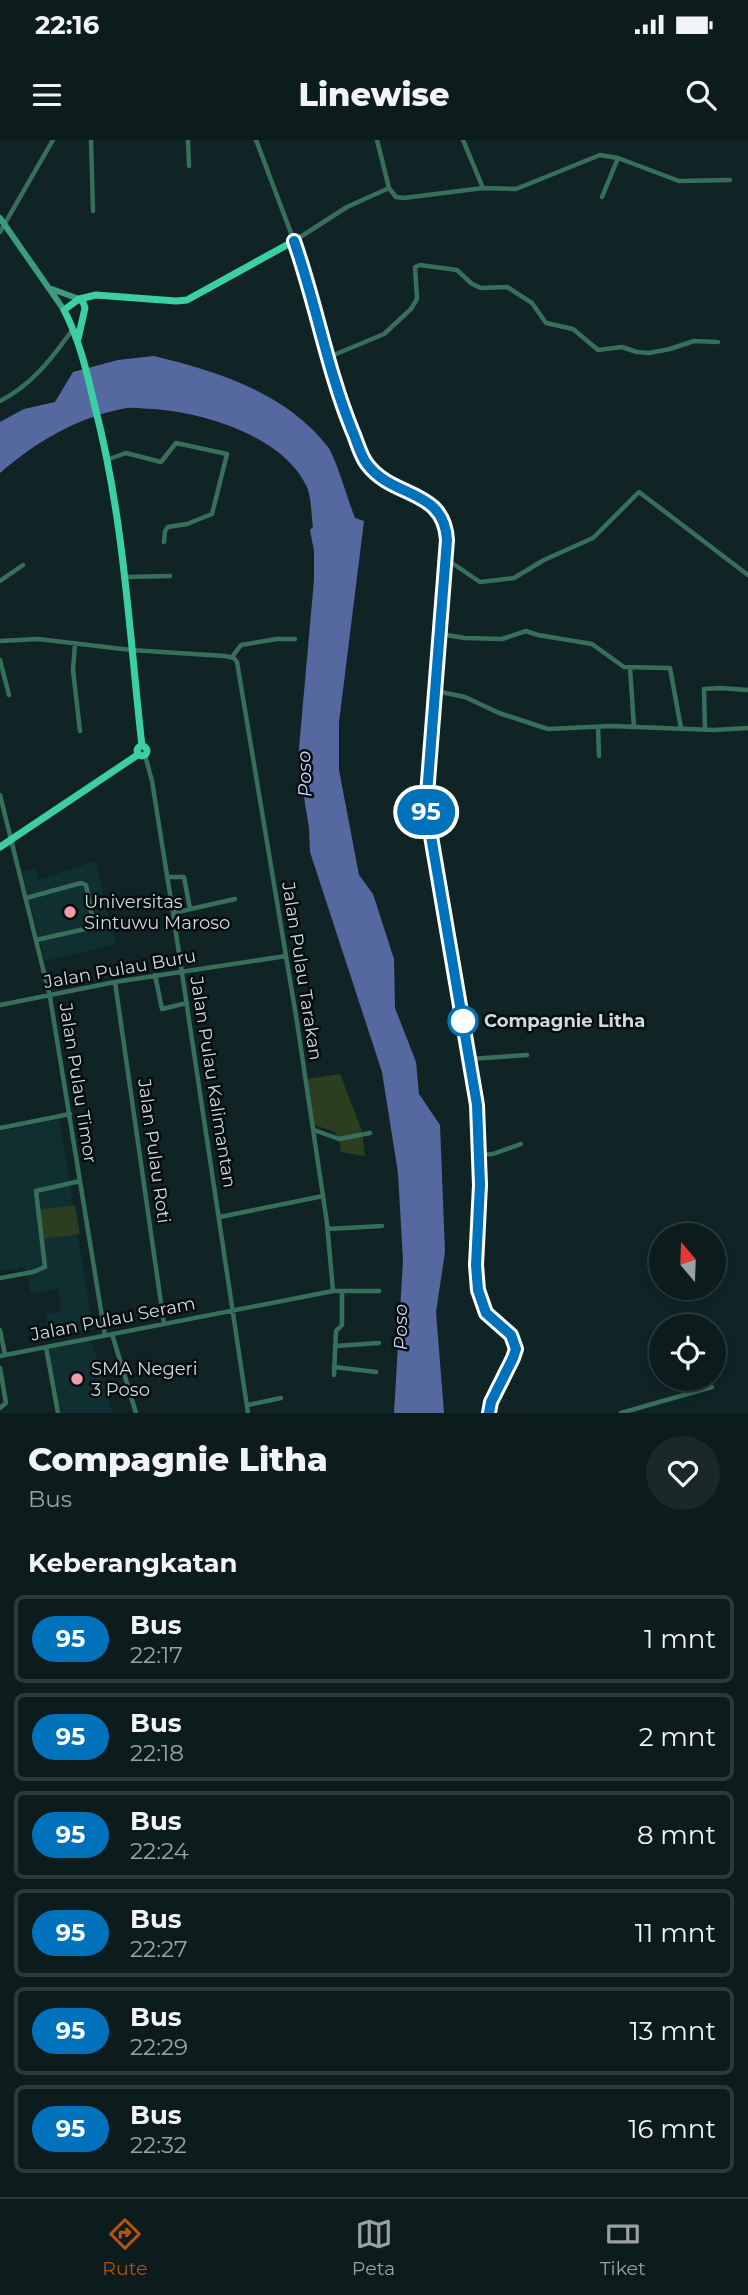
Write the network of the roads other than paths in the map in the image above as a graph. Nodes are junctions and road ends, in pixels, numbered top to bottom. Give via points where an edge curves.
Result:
1 (53, 140) edge
2 (91, 140) edge
3 (188, 140) edge
4 (257, 140) edge
5 (377, 140) edge
6 (463, 140) edge
7 (618, 158) junction
8 (190, 166) dead end
9 (730, 180) dead end
10 (389, 188) junction
11 (483, 188) junction
12 (602, 197) dead end
13 (93, 211) dead end
14 (0, 218) edge
15 (5, 225) junction
16 (0, 232) edge
17 (294, 241) junction
18 (50, 289) junction
19 (91, 296) junction
20 (79, 299) junction
21 (85, 308) junction
22 (64, 310) junction
23 (69, 321) junction
24 (73, 329) junction
25 (78, 339) junction
26 (718, 342) dead end
27 (328, 358) junction
28 (0, 401) edge
29 (108, 456) junction
30 (164, 542) dead end
31 (446, 559) junction
32 (23, 565) dead end
33 (748, 575) edge
34 (170, 576) dead end
35 (125, 577) junction
36 (0, 581) edge
37 (440, 634) junction
38 (295, 639) dead end
39 (0, 641) edge
40 (75, 644) junction
41 (131, 650) junction
42 (232, 657) junction
43 (0, 660) edge
44 (630, 668) junction
45 (748, 690) edge
46 (436, 691) junction
47 (9, 695) dead end
48 (598, 727) junction
49 (634, 727) junction
50 (681, 728) junction
51 (748, 728) edge
52 (705, 729) junction
53 (80, 731) dead end
54 (142, 755) junction
55 (599, 756) dead end
56 (0, 795) edge
57 (12, 839) junction
58 (0, 847) edge
59 (167, 877) junction
60 (26, 898) junction
61 (235, 899) dead end
62 (190, 909) junction
63 (173, 913) junction
64 (36, 940) junction
65 (286, 956) junction
66 (182, 971) junction
67 (155, 975) junction
68 (115, 982) junction
69 (50, 997) junction
70 (187, 1003) junction
71 (0, 1005) edge
72 (527, 1055) dead end
73 (470, 1059) junction
74 (70, 1114) junction
75 (0, 1128) edge
76 (313, 1130) junction
77 (370, 1133) dead end
78 (521, 1144) dead end
79 (479, 1155) junction
80 (80, 1181) junction
81 (323, 1196) junction
82 (220, 1217) junction
83 (382, 1226) dead end
84 (327, 1229) junction
85 (0, 1278) edge
86 (333, 1291) junction
87 (342, 1291) junction
88 (379, 1291) dead end
89 (232, 1309) junction
90 (164, 1324) junction
91 (0, 1330) edge
92 (112, 1334) junction
93 (105, 1335) junction
94 (379, 1343) dead end
95 (335, 1346) junction
96 (46, 1347) junction
97 (2, 1356) edge
98 (334, 1367) junction
99 (0, 1368) edge
100 (376, 1372) dead end
101 (334, 1375) dead end
102 (698, 1391) edge
103 (281, 1398) dead end
104 (248, 1405) junction
105 (0, 1408) edge
106 (58, 1413) edge
107 (136, 1413) edge
108 (248, 1413) edge
109 (489, 1413) edge
110 (621, 1413) edge

1 - 15 street
2 - 13 street
3 - 8 street
4 - 17 street
5 - 10 street
6 - 11 street
7 - 9 street via 679,181
7 - 11 street via 597,155 516,189
7 - 12 street
10 - 11 street via 396,197 404,198
10 - 17 street via 347,207
14 - 15 main road
15 - 16 street
15 - 18 main road
17 - 19 highway via 187,300
17 - 27 highway
18 - 20 main road
18 - 22 main road
19 - 20 highway
19 - 21 highway
20 - 21 highway
20 - 22 highway
21 - 23 highway
21 - 25 highway
22 - 23 highway
23 - 24 highway
24 - 25 highway
24 - 28 street via 50,361
25 - 29 highway
26 - 27 street via 694,341 649,353 622,346 598,350 573,329 546,323 532,303 507,287 481,288 457,270 420,265 415,267 416,299 411,309 384,334
27 - 31 highway via 363,458 382,479 430,502 439,512 447,532
29 - 30 street via 126,453 160,462 176,443 227,454 212,514 168,527
29 - 35 highway
31 - 33 street via 480,582 514,578 593,538 639,492
31 - 37 highway
32 - 36 street
34 - 35 street
35 - 41 highway
37 - 44 street via 502,639 526,631 590,643
37 - 46 highway
38 - 42 street via 241,645
39 - 40 street via 38,639
40 - 41 street
40 - 53 street
41 - 42 street
41 - 54 highway
42 - 65 street, Jalan Pulau Tarakan via 246,708
43 - 47 street
44 - 49 street
44 - 50 street via 670,668
45 - 52 street via 704,689
46 - 48 street via 465,696 543,728
46 - 73 highway via 426,807
48 - 49 street
48 - 55 street
49 - 50 street
50 - 52 street
51 - 52 street
54 - 57 highway
54 - 59 street, Jalan Pulau Kalimantan via 152,781
56 - 57 street, Jalan Pulau Timor
57 - 58 highway
57 - 60 street, Jalan Pulau Timor
59 - 62 street via 184,877
59 - 63 street, Jalan Pulau Kalimantan
60 - 64 street, Jalan Pulau Timor
60 - 64 street via 86,885 94,927
61 - 62 street
62 - 63 street
63 - 66 street, Jalan Pulau Kalimantan
64 - 69 street, Jalan Pulau Timor
65 - 66 street, Jalan Pulau Buru
65 - 76 street, Jalan Pulau Tarakan
66 - 67 street, Jalan Pulau Buru
66 - 70 street, Jalan Pulau Kalimantan
67 - 68 street, Jalan Pulau Buru
67 - 70 street via 162,1009
68 - 69 street, Jalan Pulau Buru
68 - 90 street, Jalan Pulau Roti
69 - 71 street, Jalan Pulau Buru
69 - 74 street, Jalan Pulau Timor
70 - 82 street, Jalan Pulau Kalimantan
72 - 73 street
73 - 79 highway
74 - 75 street
74 - 80 street, Jalan Pulau Timor
76 - 77 street via 340,1139
76 - 81 street, Jalan Pulau Tarakan
78 - 79 street
79 - 109 highway via 478,1290 486,1313 511,1335 516,1351
80 - 85 street via 36,1191 45,1267
80 - 93 street, Jalan Pulau Timor
81 - 82 street
81 - 84 street, Jalan Pulau Tarakan
82 - 89 street, Jalan Pulau Kalimantan
83 - 84 street
84 - 86 street, Jalan Pulau Tarakan
86 - 87 street
86 - 89 street
87 - 88 street
87 - 95 street via 342,1325 336,1331
89 - 90 street, Jalan Pulau Seram
89 - 104 street, Jalan Pulau Kalimantan
90 - 92 street, Jalan Pulau Seram
91 - 97 street
92 - 93 street, Jalan Pulau Seram
92 - 107 street
93 - 96 street, Jalan Pulau Seram
94 - 95 street
95 - 98 street
96 - 97 street, Jalan Pulau Seram
96 - 106 street
98 - 100 street
98 - 101 street
99 - 105 street via 6,1403
102 - 110 street
103 - 104 street
104 - 108 street, Jalan Pulau Kalimantan

